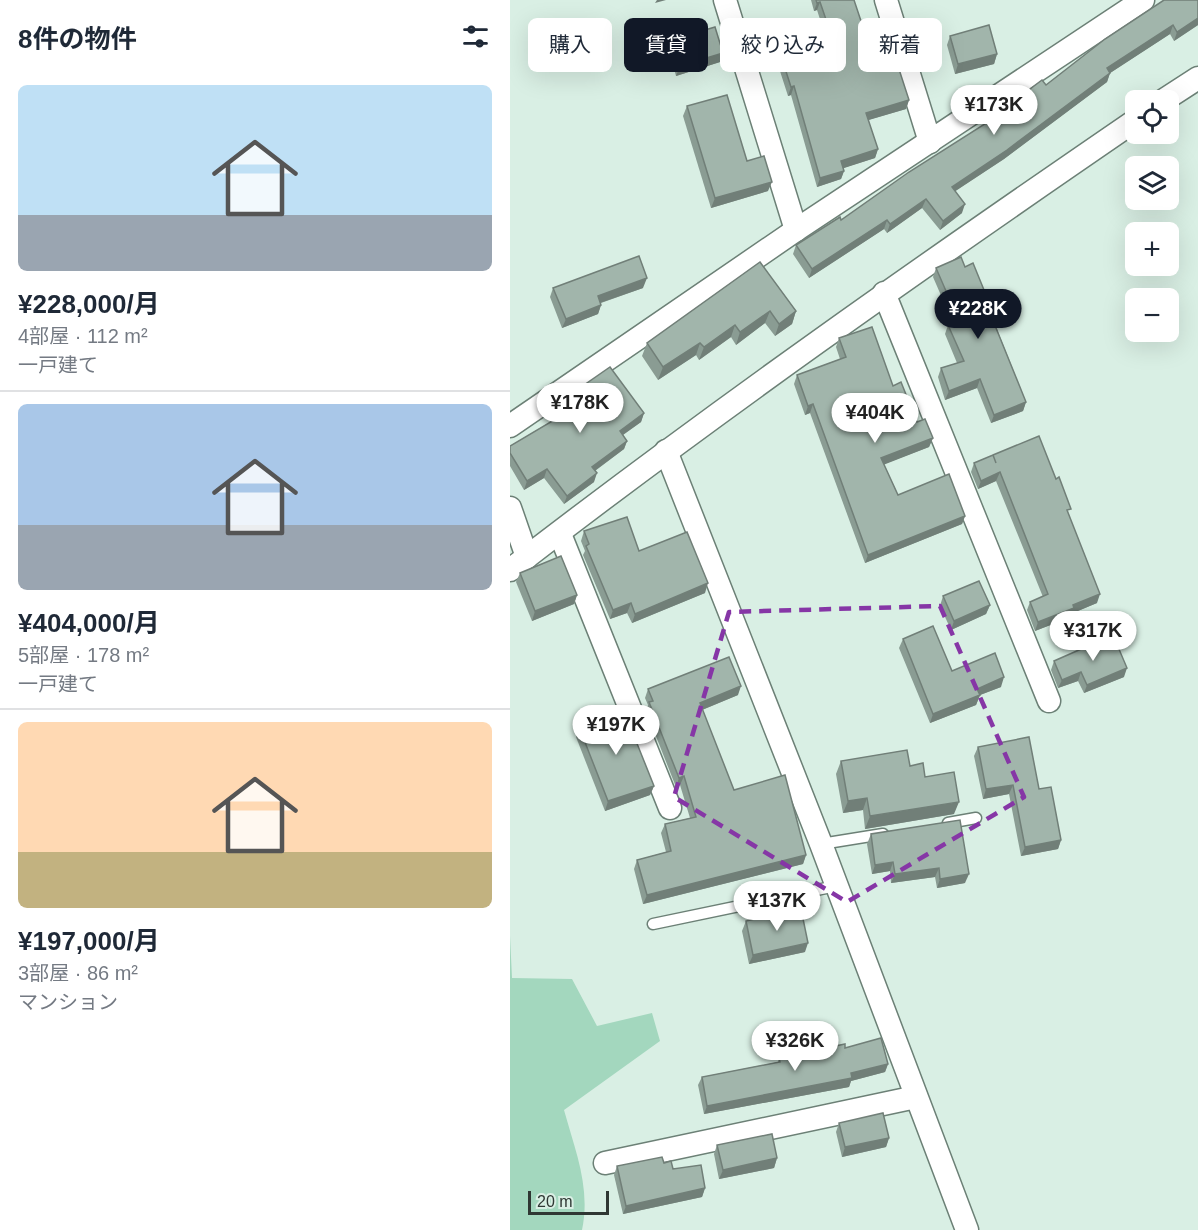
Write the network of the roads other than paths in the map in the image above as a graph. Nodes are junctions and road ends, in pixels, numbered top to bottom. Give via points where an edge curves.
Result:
1 (725, 0) edge
2 (886, 0) edge
3 (1143, 0) edge
4 (1198, 78) edge
5 (1179, 90) edge
6 (1125, 128) edge
7 (930, 142) junction
8 (796, 230) junction
9 (884, 293) junction
10 (510, 426) edge
11 (666, 450) junction
12 (510, 508) edge
13 (560, 534) junction
14 (518, 564) edge
15 (1049, 701) dead end
16 (670, 808) dead end
17 (976, 818) dead end
18 (931, 826) edge
19 (898, 831) edge
20 (821, 844) junction
21 (836, 886) junction
22 (653, 924) dead end
23 (916, 1097) junction
24 (605, 1163) dead end
25 (967, 1230) edge

1 - 8 street
2 - 7 street
3 - 7 street
4 - 5 street
6 - 9 street
7 - 8 street
8 - 10 street
9 - 11 street
9 - 15 street
11 - 13 street
11 - 20 street
12 - 14 street
13 - 14 street
13 - 16 street
17 - 18 lane
19 - 20 lane
20 - 21 street
21 - 22 lane
21 - 23 street
23 - 24 street
23 - 25 street

